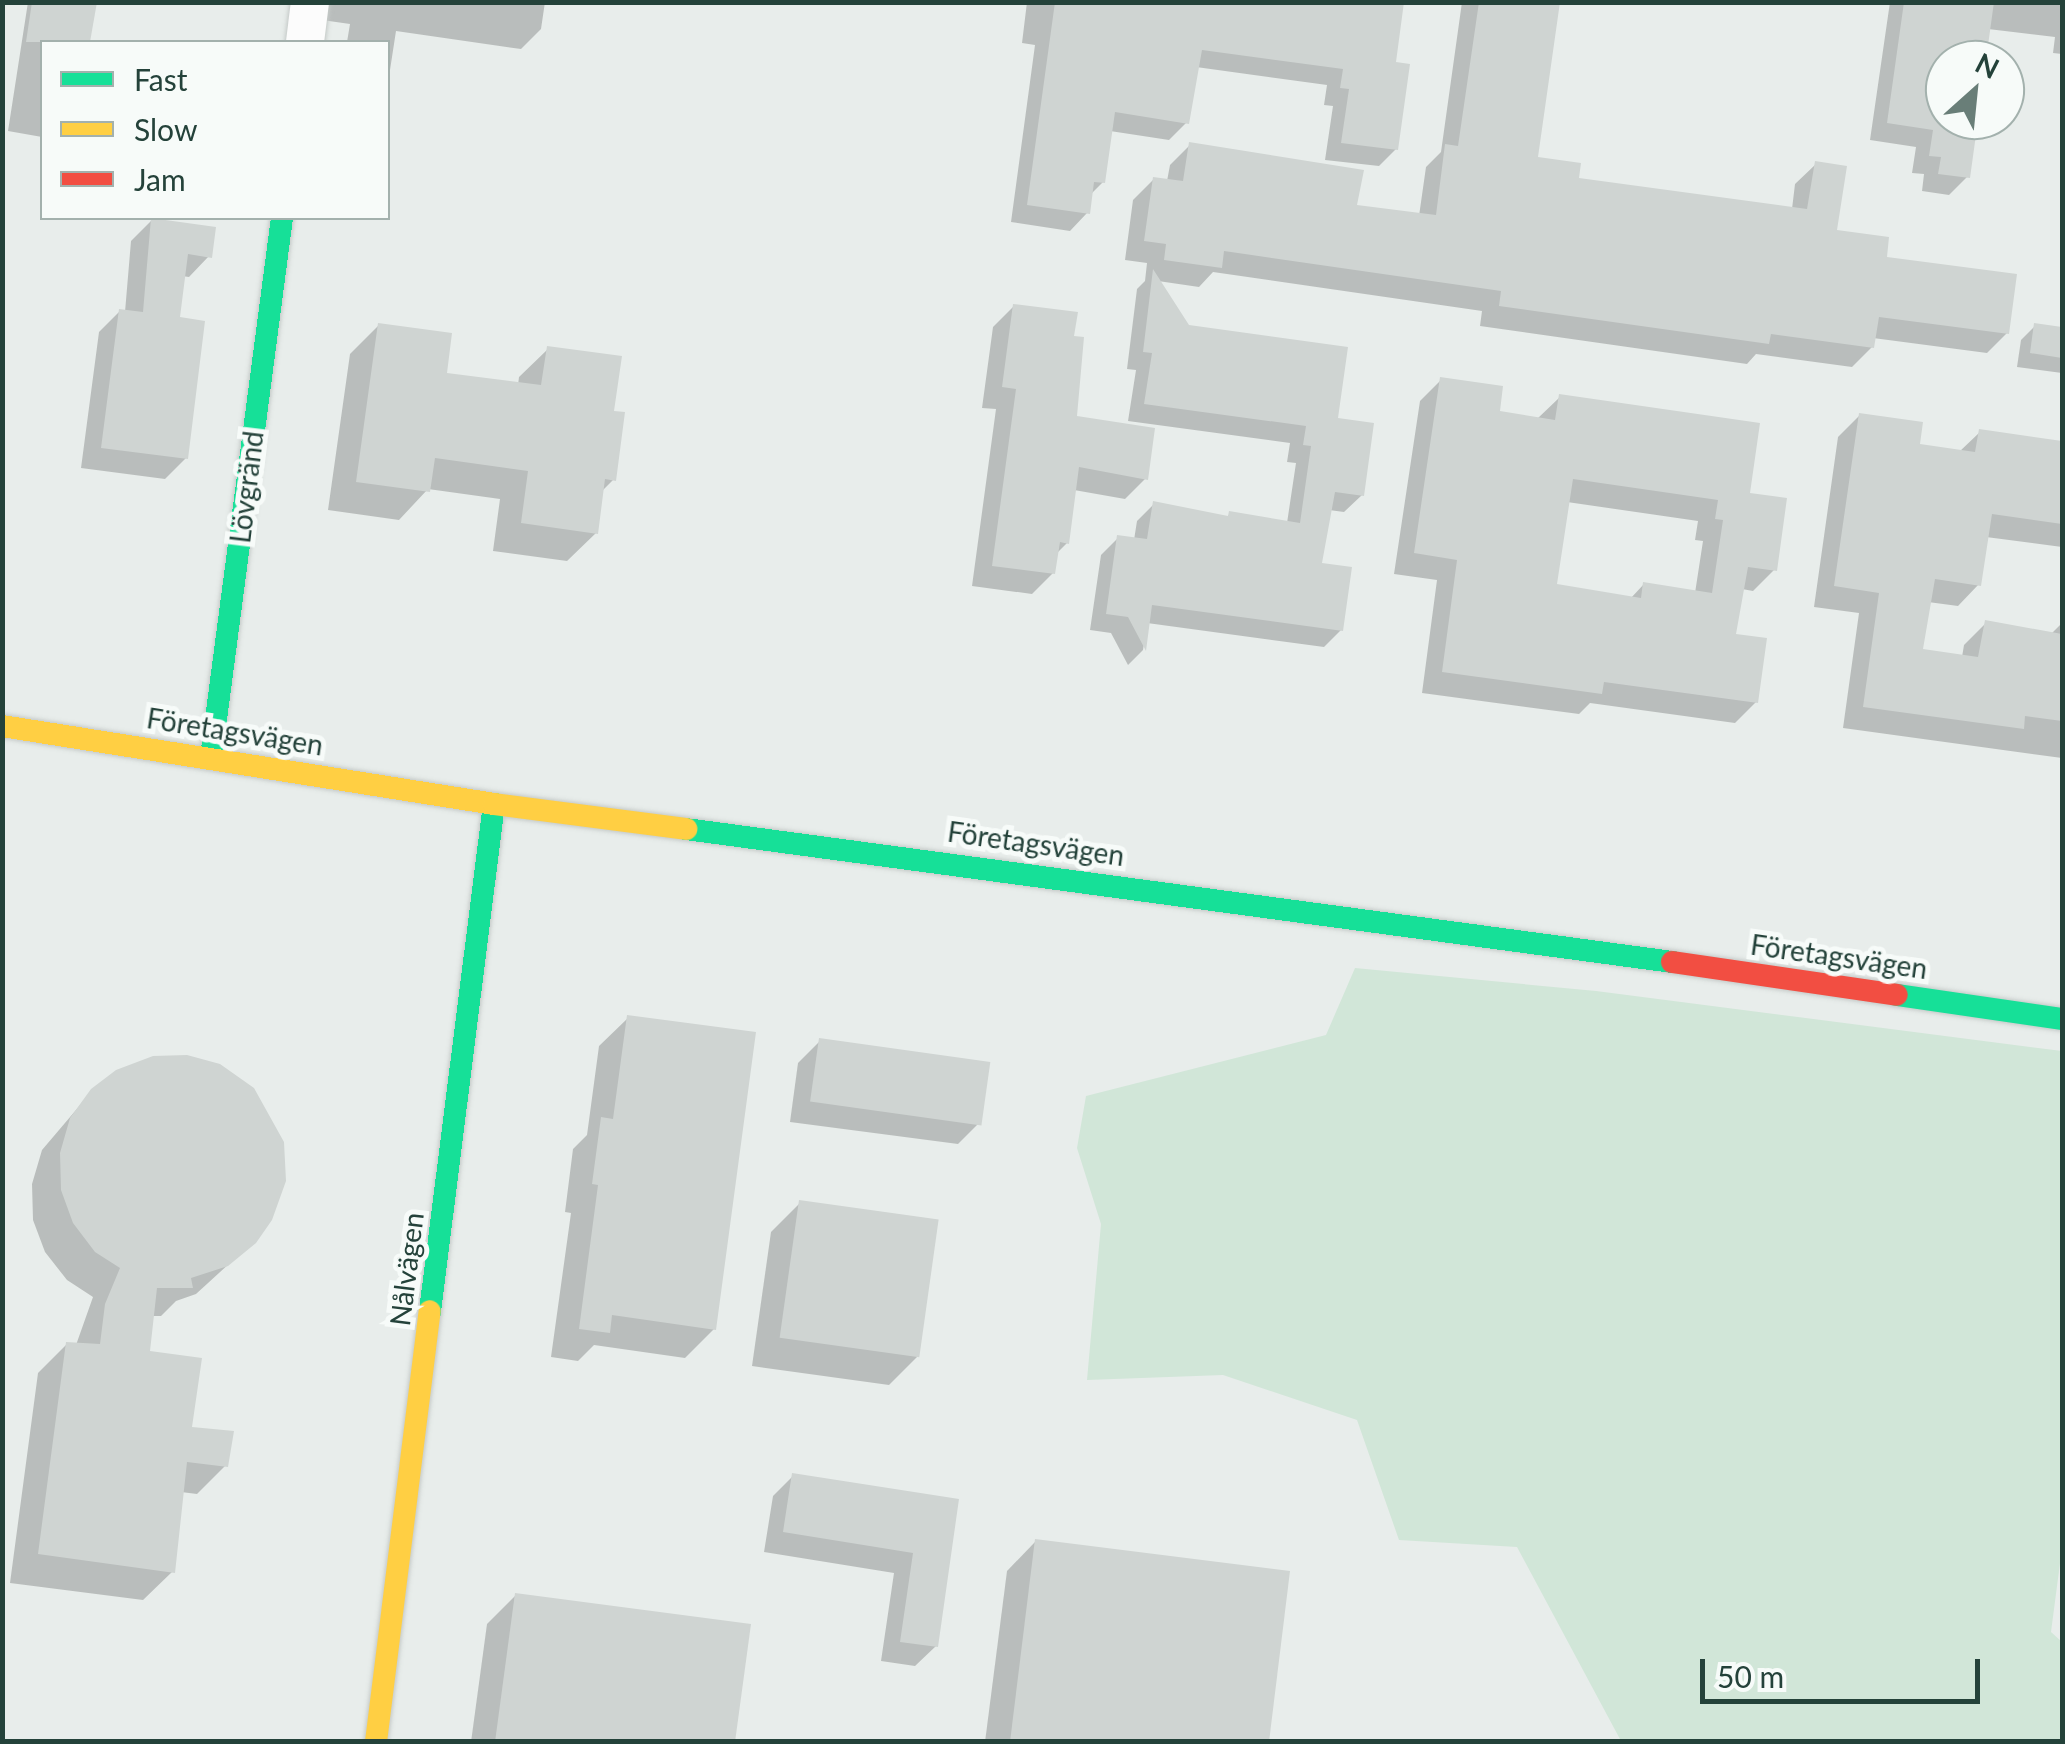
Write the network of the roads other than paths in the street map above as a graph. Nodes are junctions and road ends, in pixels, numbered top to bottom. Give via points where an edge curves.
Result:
1 (310, 2) edge
2 (304, 40) edge
3 (282, 220) edge
4 (2, 726) edge
5 (211, 757) junction
6 (494, 804) junction
7 (2062, 1019) edge
8 (376, 1742) edge

1 - 2 street
3 - 5 street, Lövgränd
4 - 5 street, Företagsvägen
5 - 6 street, Företagsvägen
6 - 7 street, Företagsvägen via 1364,917
6 - 8 street, Nålvägen

